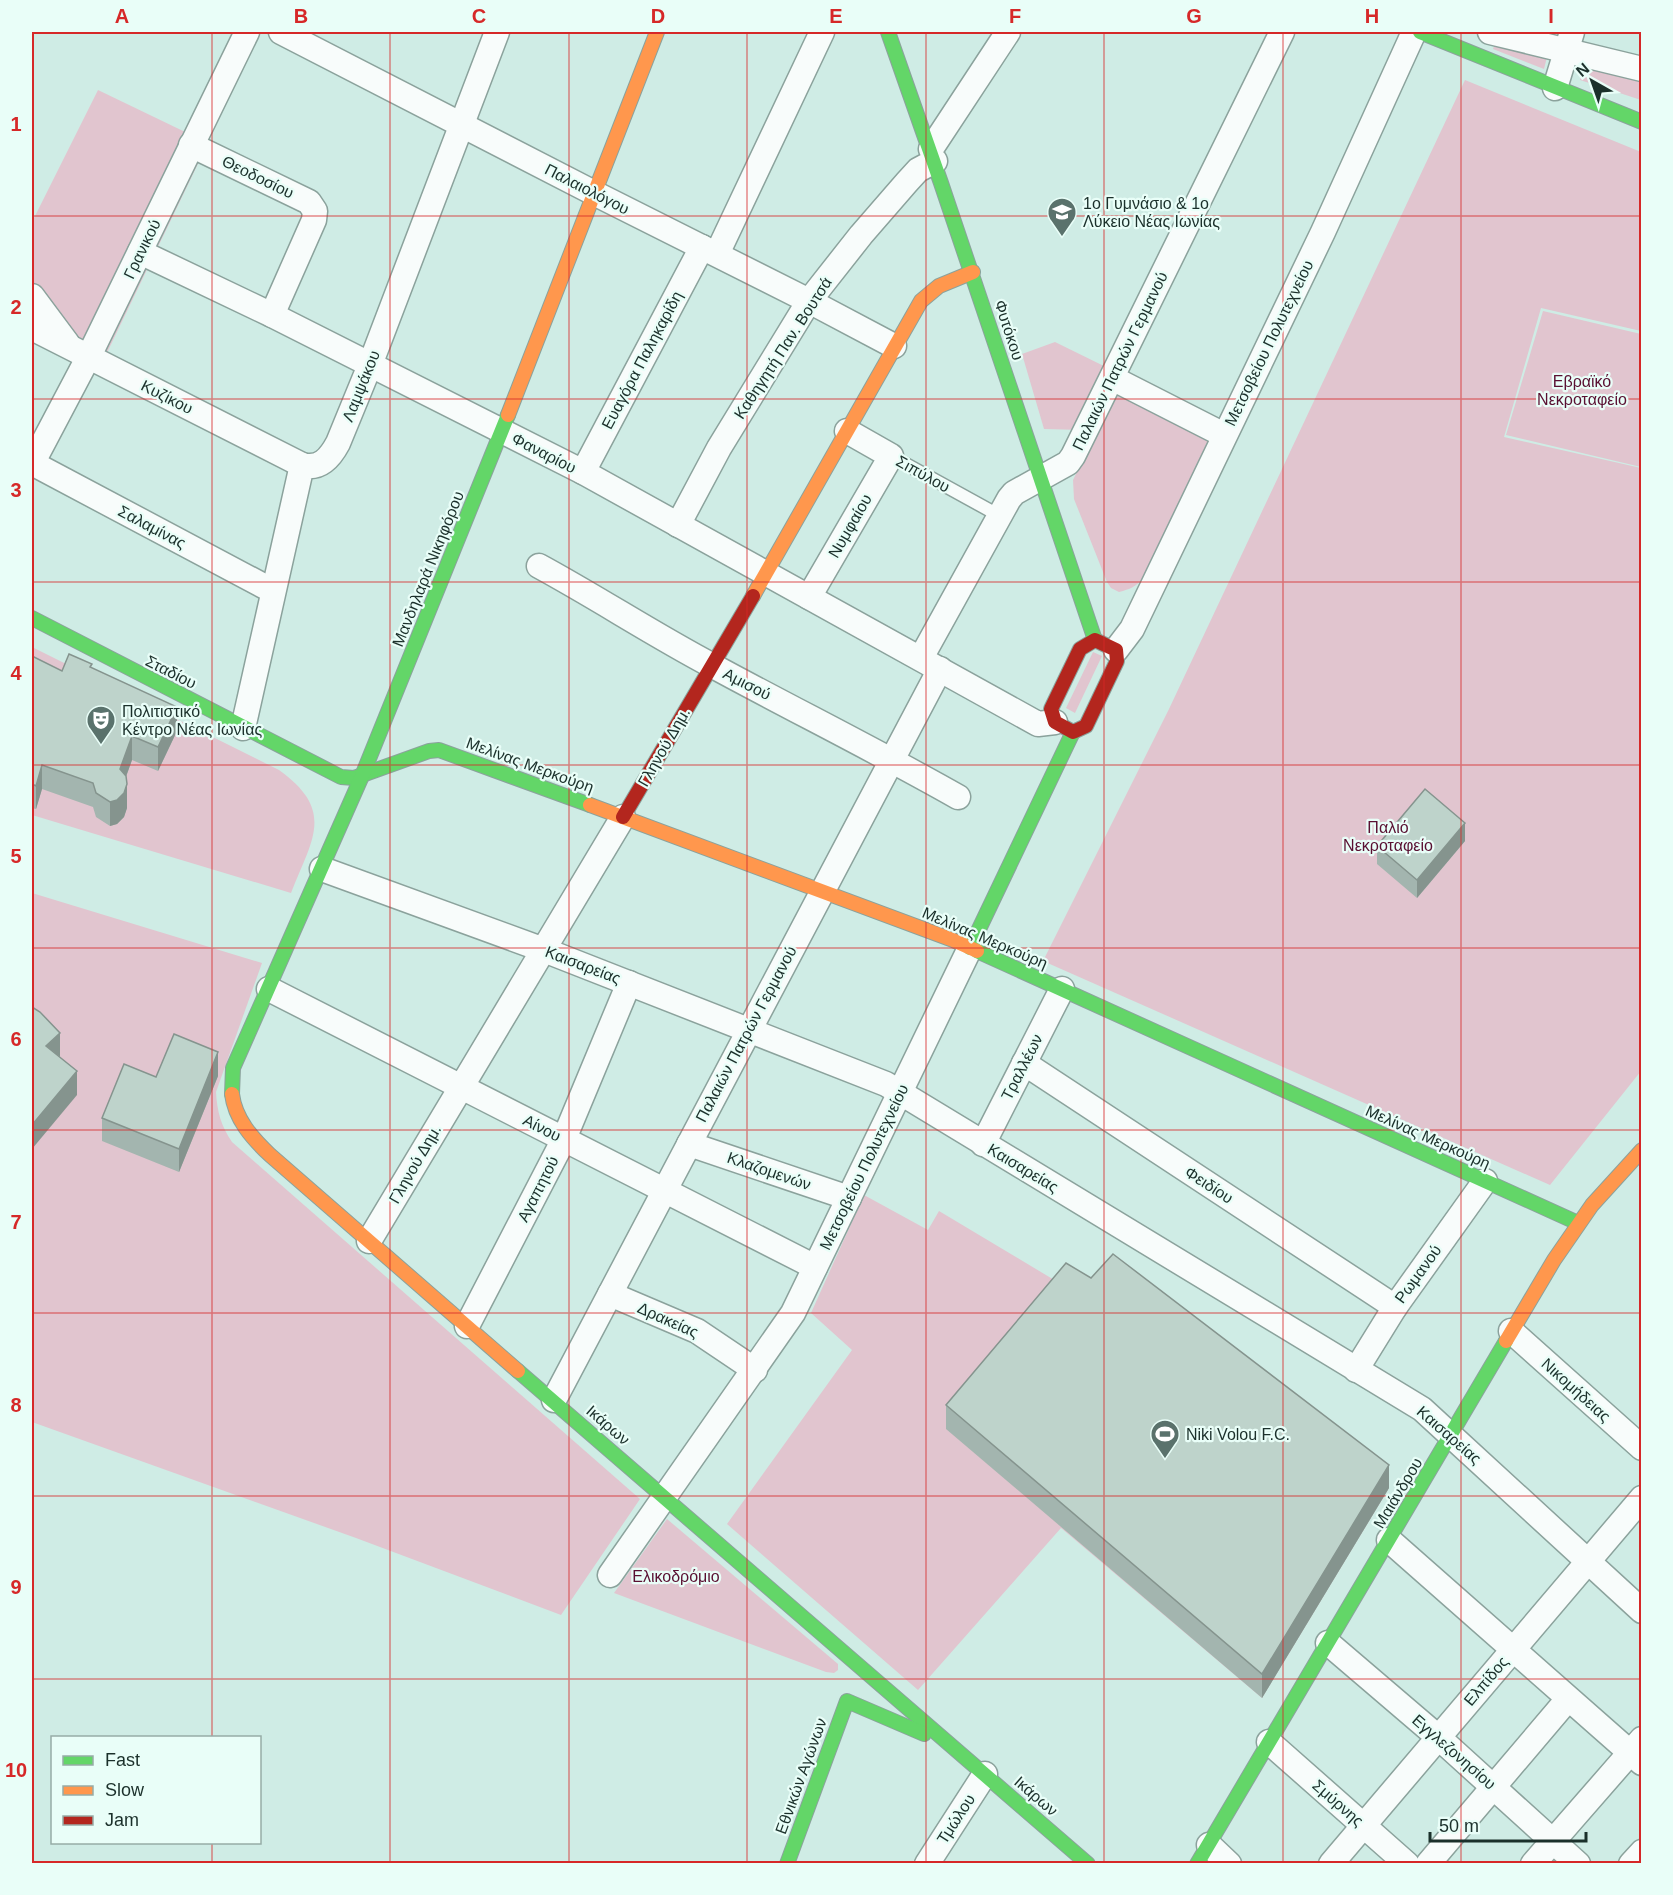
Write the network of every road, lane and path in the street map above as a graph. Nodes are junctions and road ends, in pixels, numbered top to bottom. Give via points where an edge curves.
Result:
1 (247, 32) edge
2 (280, 32) edge
3 (496, 32) edge
4 (657, 32) edge
5 (822, 32) edge
6 (888, 32) edge
7 (1008, 32) edge
8 (1282, 32) edge
9 (1414, 32) edge
10 (1420, 32) edge
11 (1490, 32) edge
12 (1570, 41) edge
13 (1481, 57) junction
14 (1641, 69) edge
15 (1555, 88) junction
16 (1641, 122) edge
17 (461, 123) junction
18 (194, 141) junction
19 (933, 155) junction
20 (594, 193) junction
21 (709, 251) junction
22 (140, 252) junction
23 (973, 272) junction
24 (32, 296) edge
25 (809, 301) junction
26 (272, 315) junction
27 (32, 328) edge
28 (894, 346) junction
29 (83, 353) junction
30 (370, 365) junction
31 (1112, 378) junction
32 (502, 431) junction
33 (847, 431) junction
34 (1224, 435) junction
35 (891, 456) junction
36 (32, 463) edge
37 (302, 465) junction
38 (583, 472) junction
39 (1039, 478) junction
40 (1000, 516) junction
41 (678, 525) junction
42 (539, 566) dead end
43 (766, 574) junction
44 (273, 591) junction
45 (809, 597) junction
46 (32, 618) edge
47 (1106, 645) junction
48 (930, 664) junction
49 (711, 666) junction
50 (1064, 727) junction
51 (243, 728) junction
52 (893, 760) junction
53 (362, 776) junction
54 (958, 797) dead end
55 (623, 817) junction
56 (322, 869) junction
57 (821, 892) junction
58 (970, 948) junction
59 (544, 950) junction
60 (629, 983) junction
61 (268, 989) junction
62 (1062, 989) junction
63 (748, 1031) junction
64 (1024, 1064) junction
65 (460, 1087) junction
66 (899, 1092) junction
67 (238, 1116) joint
68 (564, 1140) junction
69 (689, 1144) junction
70 (983, 1144) junction
71 (1641, 1150) edge
72 (1485, 1181) junction
73 (665, 1191) junction
74 (849, 1198) junction
75 (1578, 1223) junction
76 (369, 1241) junction
77 (815, 1267) junction
78 (610, 1294) junction
79 (1395, 1307) junction
80 (467, 1326) junction
81 (1512, 1331) junction
82 (754, 1370) junction
83 (1356, 1370) junction
84 (554, 1400) junction
85 (1451, 1435) junction
86 (1641, 1448) edge
87 (664, 1496) junction
88 (1641, 1498) edge
89 (1389, 1540) junction
90 (1588, 1561) junction
91 (610, 1575) dead end
92 (1641, 1611) edge
93 (1329, 1643) junction
94 (1512, 1650) junction
95 (1568, 1699) junction
96 (847, 1701) joint
97 (1438, 1737) junction
98 (1269, 1742) junction
99 (1638, 1751) edge
100 (962, 1755) junction
101 (984, 1774) junction
102 (1494, 1786) junction
103 (1363, 1825) junction
104 (1553, 1841) junction
105 (1641, 1852) edge
106 (1200, 1858) edge
107 (1076, 1859) edge
108 (787, 1863) edge
109 (927, 1863) edge
110 (1229, 1863) edge
111 (1331, 1863) edge
112 (1407, 1863) edge
113 (1428, 1863) edge
114 (1533, 1863) edge
115 (1578, 1863) edge
116 (1631, 1863) edge

1 - 18 street, Γρανικού
2 - 17 street, Παλαιολόγου
3 - 17 street, Λαμψάκου
4 - 20 street, Μανδηλαρά Νικηφόρου
5 - 21 street, Ευαγόρα Παληκαρίδη
6 - 19 street, Φυτόκου
7 - 19 street, Καθηγητή Παν. Βουτσά
8 - 31 street, Παλαιών Πατρών Γερμανού
9 - 34 street, Μετσοβείου Πολυτεχνείου
10 - 13 street
11 - 12 street
11 - 13 street
12 - 14 street
12 - 15 street
13 - 15 street
15 - 16 street
17 - 20 street, Παλαιολόγου
17 - 30 street, Λαμψάκου
18 - 22 street, Γρανικού
18 - 26 street, Θεοδοσίου via 309,202 315,211
19 - 23 street, Φυτόκου
19 - 25 street, Καθηγητή Παν. Βουτσά via 861,235
20 - 21 street, Παλαιολόγου
20 - 32 street, Μανδηλαρά Νικηφόρου
21 - 25 street, Παλαιολόγου
21 - 38 street, Ευαγόρα Παληκαρίδη
22 - 26 street, Φαναρίου
22 - 29 street, Γρανικού
23 - 28 street, Γληνού Δημ. via 931,290
23 - 39 street, Φυτόκου
24 - 29 street
25 - 28 street, Παλαιολόγου
25 - 41 street, Καθηγητή Παν. Βουτσά via 719,448
26 - 30 street, Φαναρίου
27 - 29 street, Κυζίκου
28 - 33 street, Γληνού Δημ.
29 - 36 street, Γρανικού
29 - 37 street, Κυζίκου
30 - 32 street, Φαναρίου
30 - 37 street, Λαμψάκου via 332,454 314,467
31 - 34 street
31 - 39 street, Παλαιών Πατρών Γερμανού via 1068,463
32 - 38 street, Φαναρίου
32 - 53 street, Μανδηλαρά Νικηφόρου
33 - 35 street, Σιπύλου
33 - 43 street, Γληνού Δημ.
34 - 47 street, Μετσοβείου Πολυτεχνείου via 1132,629
35 - 40 lane, Σιπύλου
35 - 45 street, Νυμφαίου
36 - 44 street, Σαλαμίνας
37 - 44 street
38 - 41 street, Φαναρίου
39 - 40 street, Παλαιών Πατρών Γερμανού via 1014,492
39 - 47 street, Φυτόκου
40 - 48 street, Παλαιών Πατρών Γερμανού
41 - 43 street, Φαναρίου
42 - 49 street, Αμισού
43 - 45 street, Φαναρίου
43 - 49 street, Γληνού Δημ.
44 - 51 street
45 - 48 street, Φαναρίου
46 - 51 street, Σταδίου
47 - 50 street via 1117,661 1086,726
47 - 50 street via 1080,649 1050,709
48 - 50 street, Φαναρίου via 1038,724
48 - 52 street, Παλαιών Πατρών Γερμανού
49 - 52 street, Αμισού
49 - 55 street, Γληνού Δημ.
50 - 58 street, Μετσοβείου Πολυτεχνείου
51 - 53 street, Σταδίου via 341,777
52 - 54 street, Αμισού
52 - 57 street, Παλαιών Πατρών Γερμανού
53 - 55 street, Μελίνας Μερκούρη via 440,750
53 - 56 street, Μανδηλαρά Νικηφόρου
55 - 57 street, Μελίνας Μερκούρη
55 - 59 street, Γληνού Δημ.
56 - 59 street, Καισαρείας
56 - 61 street, Μανδηλαρά Νικηφόρου
57 - 58 street, Μελίνας Μερκούρη
57 - 63 street, Παλαιών Πατρών Γερμανού
58 - 62 street, Μελίνας Μερκούρη
58 - 66 street, Μετσοβείου Πολυτεχνείου
59 - 60 street, Καισαρείας
59 - 65 street, Γληνού Δημ.
60 - 63 street, Καισαρείας
60 - 68 street, Αγαπητού
61 - 65 street, Αίνου
61 - 67 street, Μανδηλαρά Νικηφόρου via 233,1068 231,1088
62 - 64 street, Τραλλέων
62 - 72 street, Μελίνας Μερκούρη
63 - 66 street, Καισαρείας via 875,1079
63 - 69 street, Παλαιών Πατρών Γερμανού
64 - 70 street, Τραλλέων
64 - 79 street, Φειδίου
65 - 68 street, Αίνου
65 - 76 street, Γληνού Δημ.
66 - 70 street, Καισαρείας
66 - 74 street, Μετσοβείου Πολυτεχνείου
67 - 76 street, Ικάρων via 257,1144
68 - 73 street, Αίνου
68 - 80 street, Αγαπητού
69 - 73 street, Παλαιών Πατρών Γερμανού
69 - 74 street, Κλαζομενών
70 - 83 street, Καισαρείας
71 - 75 street, Μαιάνδρου
72 - 75 street, Μελίνας Μερκούρη
72 - 79 street, Ρωμανού
73 - 77 street, Αίνου
73 - 78 street, Παλαιών Πατρών Γερμανού
74 - 77 street, Μετσοβείου Πολυτεχνείου
75 - 81 street, Μαιάνδρου
76 - 80 street, Ικάρων
77 - 82 street, Μετσοβείου Πολυτεχνείου via 793,1313
78 - 82 street, Δρακείας via 697,1331
78 - 84 street, Παλαιών Πατρών Γερμανού
79 - 83 street, Ρωμανού
80 - 84 street, Ικάρων
81 - 85 street, Μαιάνδρου
81 - 86 street, Νικομήδειας
82 - 87 street, Μετσοβείου Πολυτεχνείου
83 - 85 street, Καισαρείας via 1422,1409
84 - 87 street, Ικάρων
85 - 89 street, Μαιάνδρου
85 - 90 street, Καισαρείας
87 - 91 street, Μετσοβείου Πολυτεχνείου
87 - 100 street, Ικάρων
88 - 90 street, Ελπίδος
89 - 93 street, Μαιάνδρου
89 - 94 street
90 - 92 street, Καισαρείας
90 - 94 street, Ελπίδος
93 - 97 street, Εγγλεζονησίου
93 - 98 street, Μαιάνδρου
94 - 95 street
94 - 97 street, Ελπίδος
95 - 99 street
95 - 102 street
96 - 100 street, Ικάρων via 919,1731
96 - 108 street, Εθνικών Αγώνων
97 - 102 street, Εγγλεζονησίου
97 - 103 street, Ελπίδος
98 - 103 street, Σμύρνης
98 - 106 street, Μαιάνδρου
99 - 104 street
100 - 101 street, Ικάρων
101 - 107 street, Ικάρων
101 - 109 street, Τμώλου
102 - 104 street, Εγγλεζονησίου
102 - 113 street
103 - 111 street, Ελπίδος
103 - 112 street, Σμύρνης
104 - 114 street
104 - 115 street, Εγγλεζονησίου
105 - 116 street
106 - 110 street

